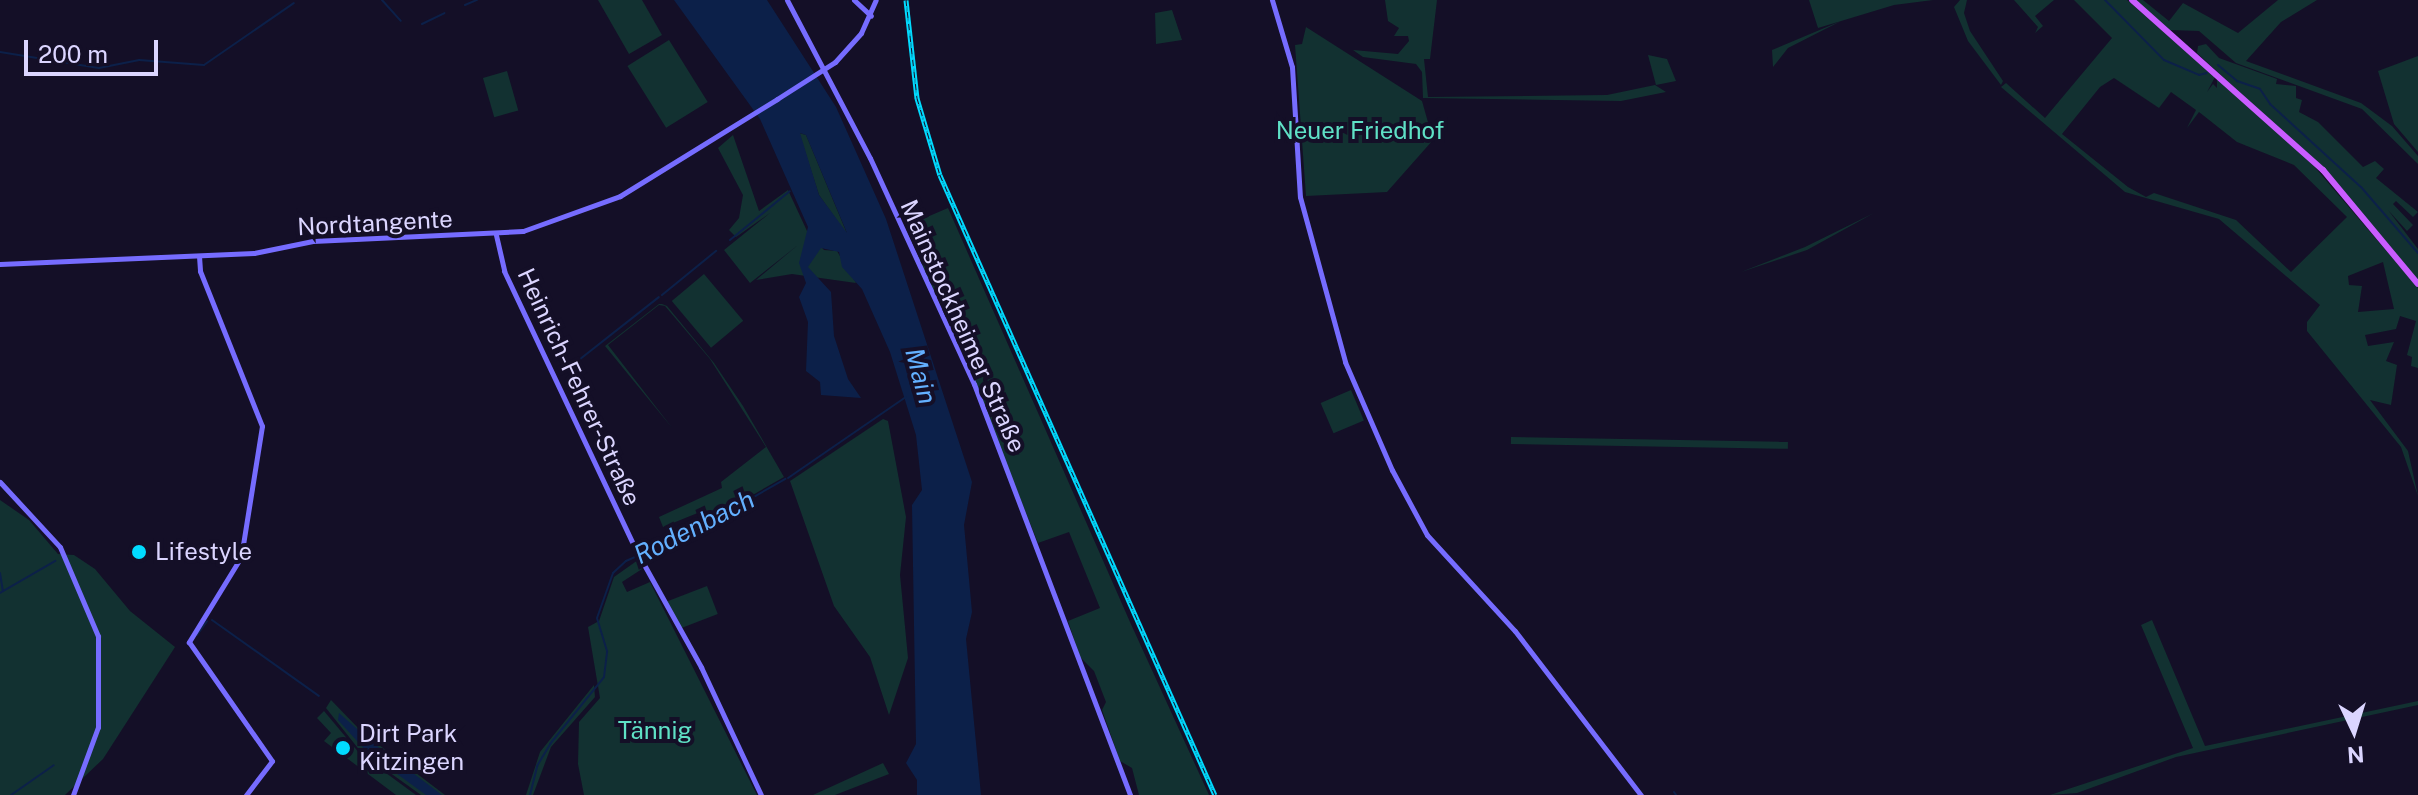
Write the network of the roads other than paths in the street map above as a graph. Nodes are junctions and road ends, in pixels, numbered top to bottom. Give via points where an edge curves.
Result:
1 (787, 0) edge
2 (854, 0) edge
3 (876, 0) edge
4 (1272, 0) edge
5 (2132, 0) edge
6 (871, 16) junction
7 (496, 235) junction
8 (199, 256) junction
9 (0, 264) edge
10 (2418, 284) edge
11 (0, 482) edge
12 (73, 795) edge
13 (246, 795) edge
14 (761, 795) edge
15 (1130, 795) edge
16 (1641, 795) edge

1 - 15 main road, Mainstockheimer Straße via 870,158 974,384
2 - 6 main road
3 - 6 main road
4 - 16 main road via 1292,67 1300,197 1340,345 1369,416 1427,535 1515,631
5 - 10 main road via 2334,182
6 - 7 main road, Nordtangente, bridge via 835,62 663,171 584,212
7 - 8 main road, Nordtangente via 324,240 254,253
7 - 14 main road, Heinrich-Fehrer-Straße via 504,271 637,552 707,677
8 - 9 main road, Nordtangente
8 - 13 main road via 200,271 259,410 262,437 241,557 189,642 272,761
11 - 12 main road via 60,547 98,636 98,727

